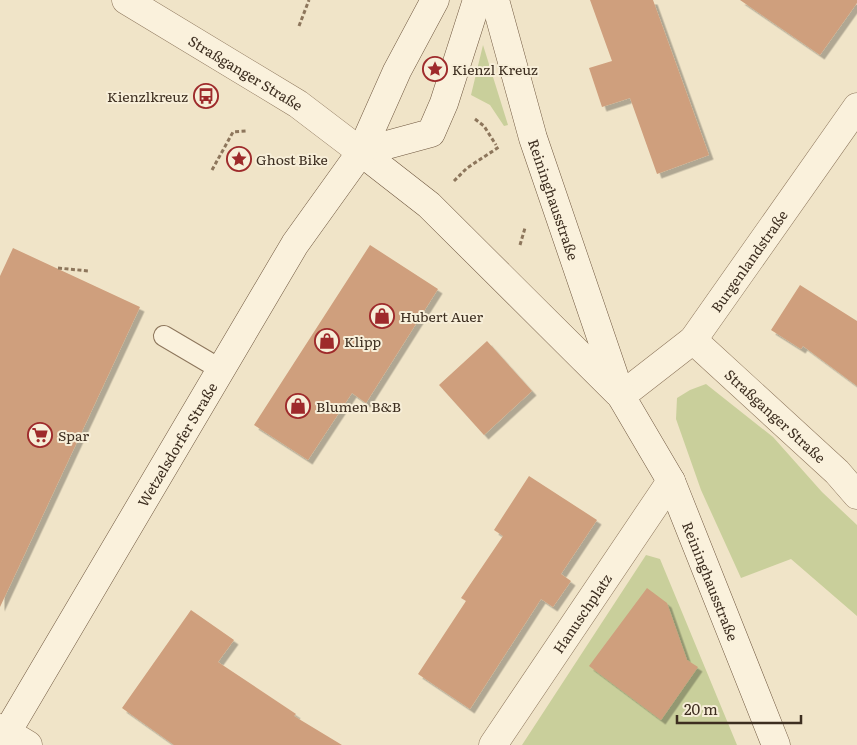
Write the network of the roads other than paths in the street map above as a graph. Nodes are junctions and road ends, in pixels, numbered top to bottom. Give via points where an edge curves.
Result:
1 (126, 0) edge
2 (435, 0) edge
3 (477, 0) edge
4 (495, 0) edge
5 (857, 107) edge
6 (361, 152) junction
7 (164, 336) dead end
8 (693, 340) junction
9 (220, 369) junction
10 (621, 396) junction
11 (671, 481) junction
12 (857, 495) edge
13 (9, 737) edge
14 (493, 745) edge
15 (776, 745) edge

1 - 6 main road, Straßganger Straße via 298,104
2 - 6 main road, Wetzelsdorfer Straße via 397,71
3 - 6 main road via 431,133
4 - 10 main road, Reininghausstraße via 533,138
5 - 8 main road, Burgenlandstraße
6 - 9 main road, Wetzelsdorfer Straße via 295,244
6 - 10 main road, Reininghausstraße via 429,205
7 - 9 lane
8 - 10 main road, Burgenlandstraße
8 - 12 main road, Straßganger Straße via 824,459
9 - 13 main road, Wetzelsdorfer Straße
10 - 11 main road, Reininghausstraße
11 - 14 main road, Hanuschplatz
11 - 15 main road, Reininghausstraße

